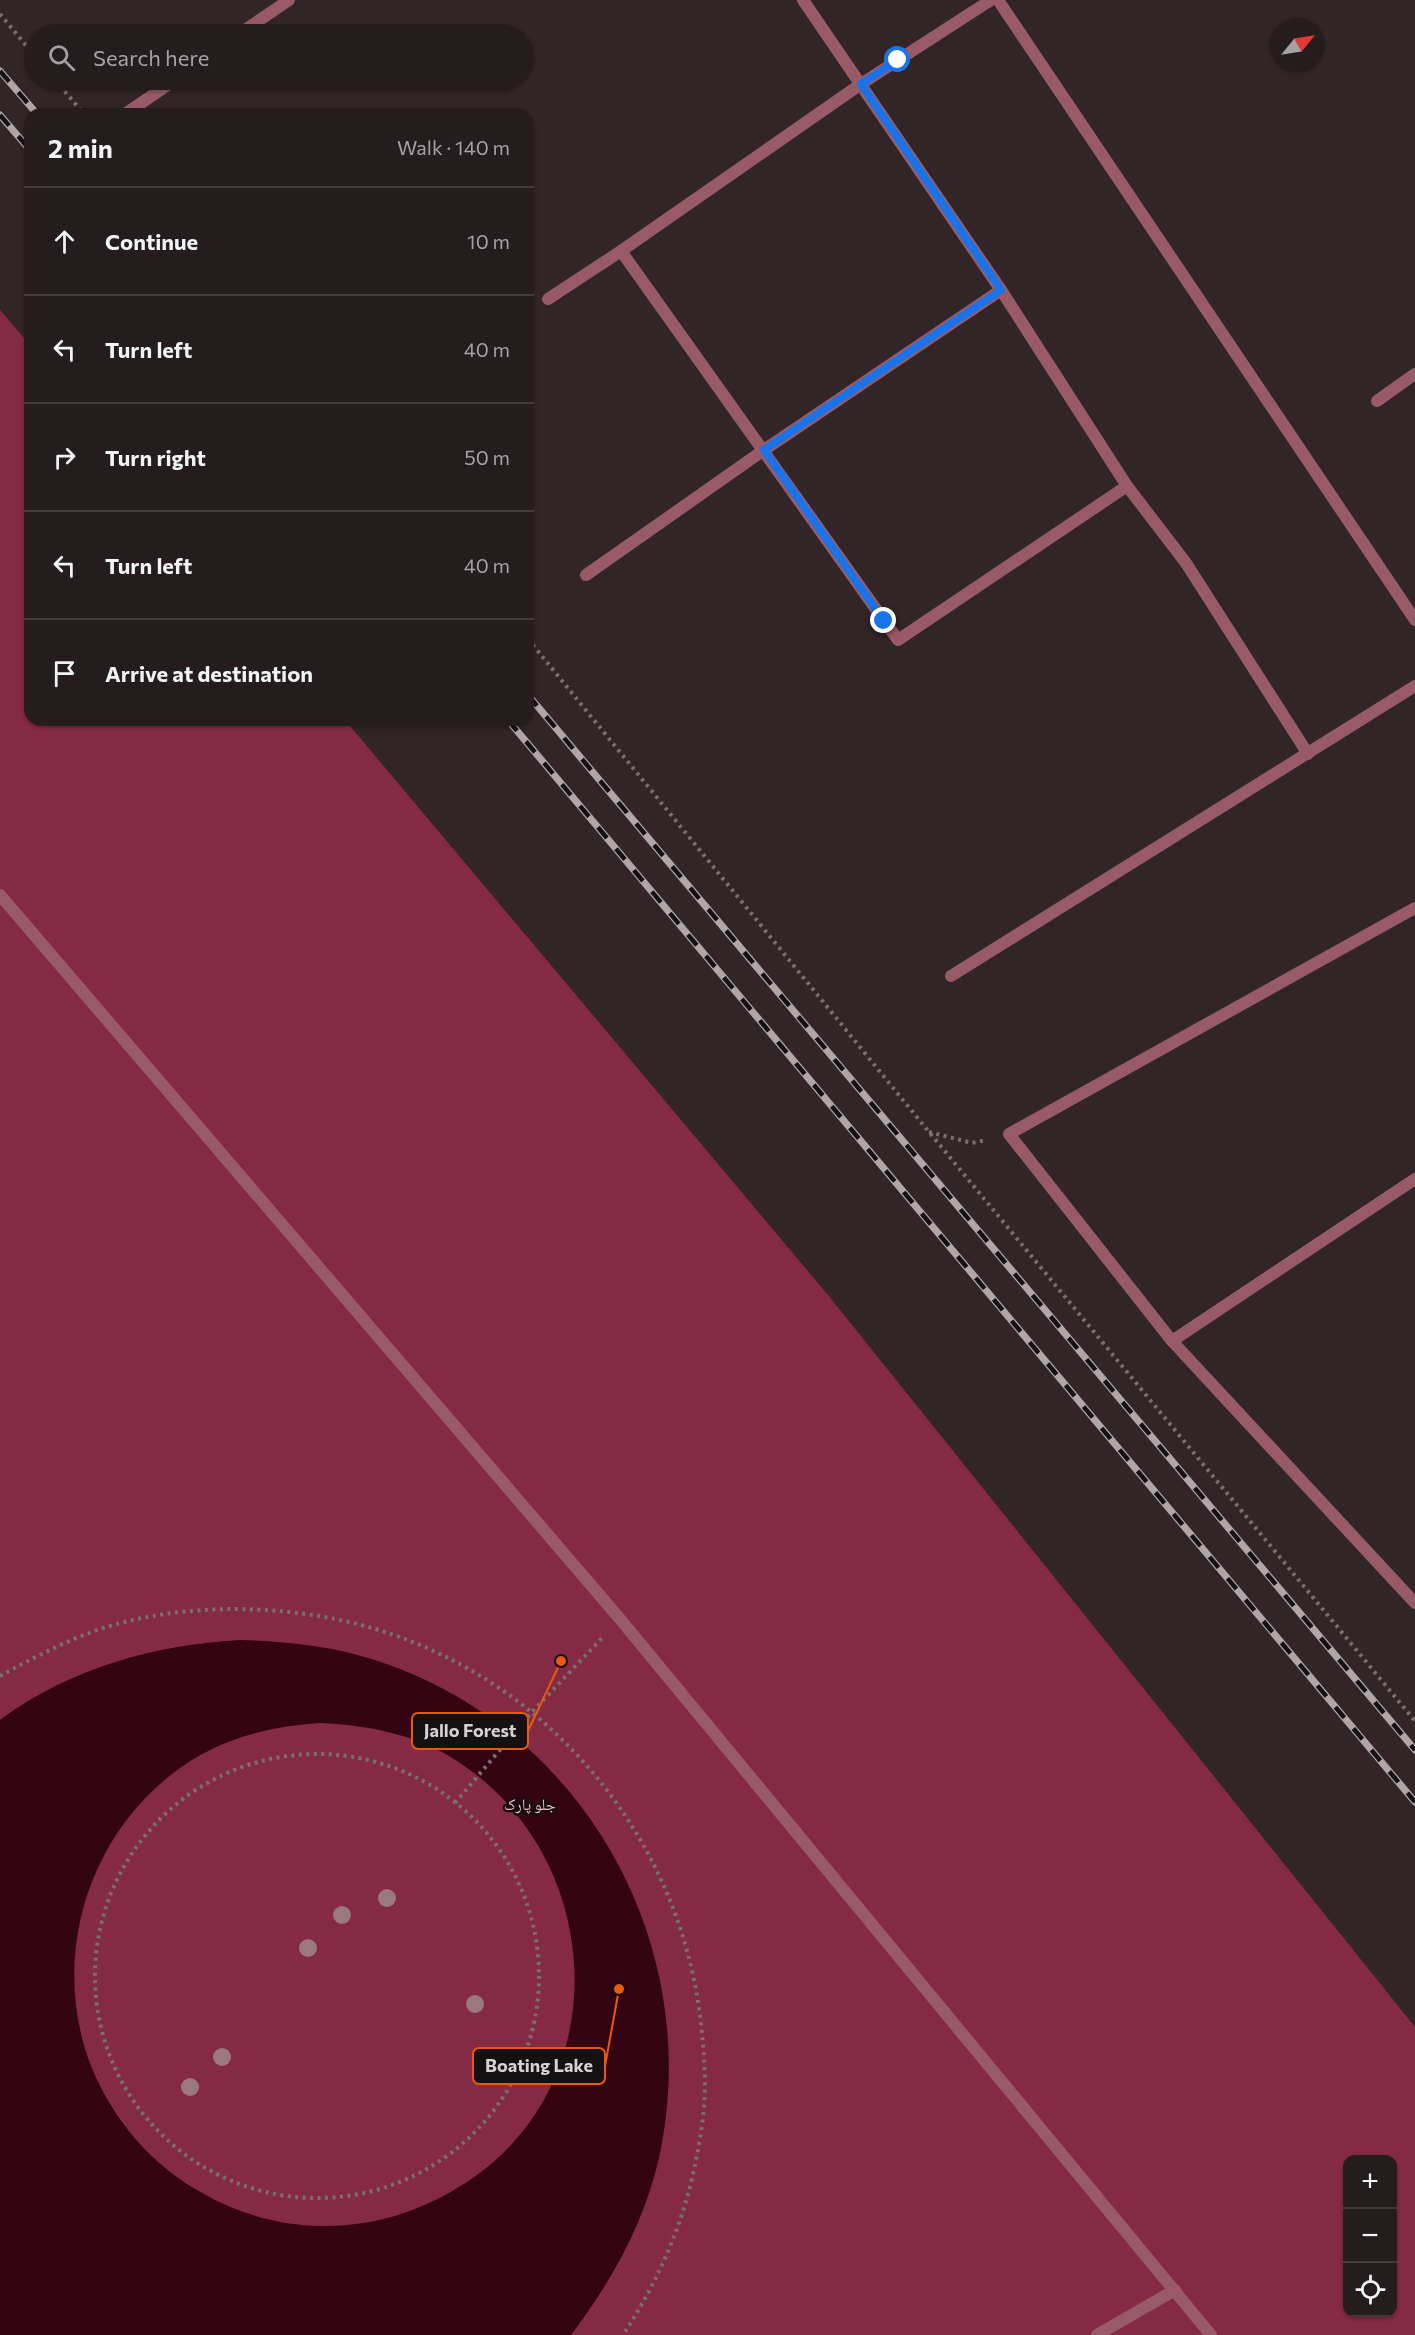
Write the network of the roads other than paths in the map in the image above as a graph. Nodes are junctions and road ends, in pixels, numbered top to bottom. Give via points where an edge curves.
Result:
1 (289, 0) edge
2 (803, 0) edge
3 (991, 0) edge
4 (998, 0) edge
5 (254, 24) edge
6 (861, 84) junction
7 (160, 90) edge
8 (134, 108) edge
9 (621, 251) junction
10 (1001, 290) junction
11 (548, 299) dead end
12 (1415, 374) edge
13 (1377, 401) dead end
14 (764, 450) junction
15 (1126, 486) junction
16 (586, 574) dead end
17 (1415, 620) edge
18 (1415, 686) edge
19 (1308, 754) junction
20 (0, 895) edge
21 (1415, 908) edge
22 (951, 976) dead end
23 (1415, 1179) edge
24 (1172, 1341) junction
25 (1415, 1603) edge
26 (1175, 2290) junction
27 (1097, 2335) edge
28 (1211, 2335) edge

1 - 5 street
2 - 6 street
3 - 6 street
4 - 17 street
6 - 9 street
6 - 10 street
7 - 8 street
9 - 11 street
9 - 14 street
10 - 14 street
10 - 15 street
12 - 13 street
14 - 15 street via 898,640
14 - 16 street
15 - 19 street via 1186,563
18 - 19 street
19 - 22 street
20 - 26 street via 620,1619
21 - 24 street via 1009,1134
23 - 24 street
24 - 25 street
26 - 27 street
26 - 28 street

